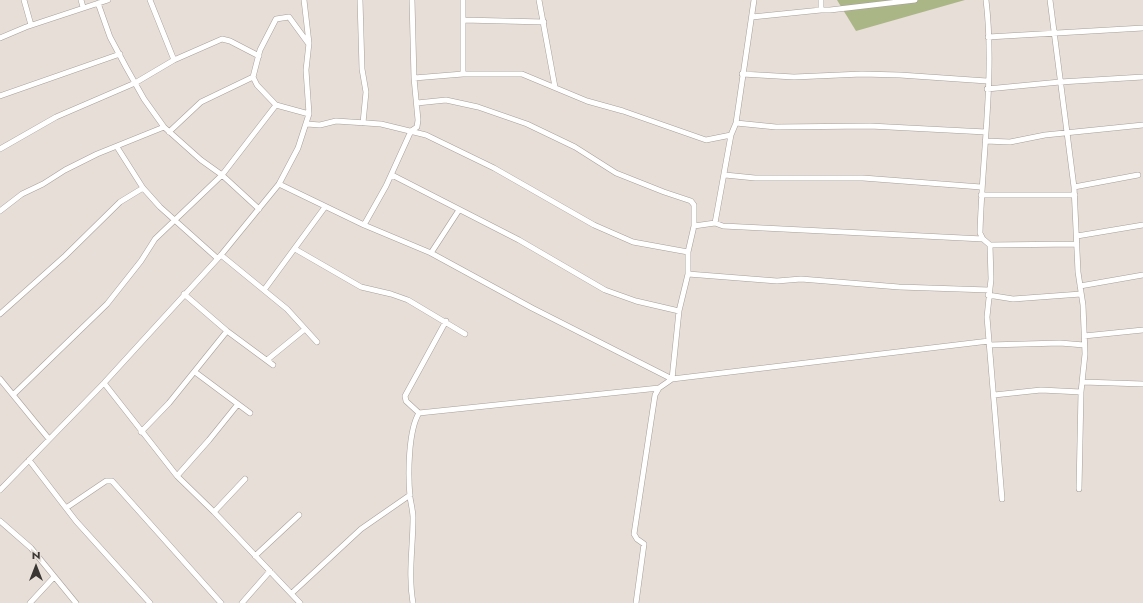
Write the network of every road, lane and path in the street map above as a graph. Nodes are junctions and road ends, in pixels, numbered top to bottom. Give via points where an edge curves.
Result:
1 (24, 0) edge
2 (81, 0) edge
3 (108, 0) edge
4 (150, 0) edge
5 (304, 0) edge
6 (360, 0) edge
7 (412, 0) edge
8 (463, 0) edge
9 (539, 0) edge
10 (754, 0) edge
11 (821, 0) edge
12 (915, 0) edge
13 (986, 0) edge
14 (1050, 0) edge
15 (98, 3) junction
16 (83, 8) junction
17 (821, 10) junction
18 (752, 17) junction
19 (463, 20) junction
20 (544, 22) junction
21 (31, 25) junction
22 (1143, 28) edge
23 (1054, 34) junction
24 (988, 37) junction
25 (0, 38) edge
26 (309, 43) junction
27 (120, 54) junction
28 (259, 56) junction
29 (174, 60) junction
30 (463, 74) junction
31 (742, 74) junction
32 (1143, 77) edge
33 (253, 78) junction
34 (414, 78) junction
35 (987, 81) junction
36 (1060, 82) junction
37 (135, 83) junction
38 (555, 87) junction
39 (987, 89) junction
40 (0, 96) edge
41 (417, 103) junction
42 (276, 105) junction
43 (309, 114) junction
44 (363, 123) junction
45 (736, 123) junction
46 (307, 124) junction
47 (1143, 125) edge
48 (164, 127) junction
49 (410, 131) junction
50 (169, 132) junction
51 (986, 132) junction
52 (1067, 134) junction
53 (732, 135) junction
54 (985, 141) junction
55 (118, 146) junction
56 (0, 149) edge
57 (222, 175) junction
58 (392, 175) junction
59 (725, 175) junction
60 (1138, 175) dead end
61 (279, 184) junction
62 (981, 187) junction
63 (1074, 187) junction
64 (143, 188) junction
65 (981, 195) junction
66 (1075, 195) junction
67 (325, 207) junction
68 (259, 209) junction
69 (460, 210) junction
70 (0, 211) edge
71 (175, 220) junction
72 (714, 223) junction
73 (364, 225) junction
74 (1143, 225) edge
75 (694, 226) junction
76 (1077, 236) junction
77 (983, 239) junction
78 (1077, 244) junction
79 (990, 245) junction
80 (296, 248) junction
81 (431, 252) junction
82 (688, 252) junction
83 (219, 256) junction
84 (688, 274) junction
85 (1143, 276) edge
86 (1080, 286) junction
87 (264, 290) junction
88 (989, 293) junction
89 (184, 294) junction
90 (1081, 294) junction
91 (679, 311) junction
92 (0, 314) edge
93 (446, 321) junction
94 (305, 329) junction
95 (1143, 330) edge
96 (227, 331) junction
97 (465, 334) dead end
98 (1084, 336) junction
99 (317, 342) dead end
100 (989, 343) junction
101 (1084, 345) junction
102 (267, 360) junction
103 (273, 365) dead end
104 (195, 372) junction
105 (0, 379) edge
106 (672, 379) junction
107 (1083, 382) junction
108 (104, 383) junction
109 (1143, 384) edge
110 (659, 388) junction
111 (1082, 392) junction
112 (14, 394) junction
113 (994, 395) junction
114 (238, 404) junction
115 (250, 412) dead end
116 (419, 413) junction
117 (141, 432) junction
118 (49, 439) junction
119 (29, 460) junction
120 (177, 476) junction
121 (245, 479) dead end
122 (1079, 489) dead end
123 (0, 490) edge
124 (410, 495) junction
125 (1002, 499) dead end
126 (66, 508) junction
127 (214, 512) junction
128 (299, 515) dead end
129 (0, 521) edge
130 (255, 556) junction
131 (270, 570) junction
132 (54, 577) junction
133 (292, 593) junction
134 (30, 603) edge
135 (76, 603) edge
136 (150, 603) edge
137 (221, 603) edge
138 (242, 603) edge
139 (300, 603) edge
140 (413, 603) edge
141 (636, 603) edge

1 - 21 street
2 - 16 street
3 - 15 street
4 - 29 street
5 - 26 street
6 - 44 street via 362,69 366,92
7 - 34 street
8 - 19 street
9 - 20 street
10 - 18 street
11 - 17 street
12 - 17 street
13 - 24 street
14 - 23 street
15 - 16 street
15 - 27 street via 110,37
16 - 21 street
17 - 18 street
18 - 31 street
19 - 20 street
19 - 30 street
20 - 38 street
21 - 25 street
22 - 23 street
23 - 24 street
23 - 36 street
24 - 35 street
26 - 28 street via 289,17 278,18
26 - 43 street via 306,70
27 - 37 street
27 - 40 street
28 - 29 street via 222,39
28 - 33 street
29 - 37 street
30 - 34 street
30 - 38 street via 517,73
31 - 35 street via 794,77 900,75
31 - 45 street
32 - 36 street
33 - 42 street
33 - 50 street via 201,102
34 - 41 street
35 - 39 street
36 - 39 street
36 - 52 street
37 - 48 street
37 - 56 street via 56,117
38 - 53 street via 587,101 706,140
39 - 51 street
41 - 49 street via 417,127
41 - 75 street via 446,100 478,107 527,124 575,147 616,173 692,201
42 - 43 street
42 - 57 street
43 - 46 street
44 - 46 street via 336,121 320,125
44 - 49 street via 381,124
45 - 51 street via 776,127 870,126
45 - 53 street
46 - 61 street
47 - 52 street
48 - 50 street
48 - 55 street
49 - 58 street
49 - 82 street via 426,135 494,168 594,225 633,242
50 - 57 street
51 - 54 street
52 - 54 street via 1045,135 1010,142
52 - 63 street
53 - 59 street
54 - 62 street
55 - 64 street
55 - 70 street via 65,170 22,194
57 - 68 street
57 - 71 street
58 - 69 street
58 - 73 street
59 - 62 street via 755,178 863,178
59 - 72 street
60 - 63 street
61 - 67 street
61 - 68 street
62 - 65 street
63 - 66 street
64 - 71 street
64 - 92 street via 120,202
65 - 66 street
65 - 77 street via 980,232
66 - 76 street
67 - 73 street
67 - 80 street
68 - 83 street
69 - 81 street
69 - 91 street via 519,240 605,290 636,301
71 - 83 street
71 - 112 street via 151,244 108,304
72 - 75 street
72 - 77 street via 723,226
73 - 81 street
74 - 76 street
75 - 82 street
76 - 78 street
77 - 79 street
78 - 79 street
78 - 86 street
79 - 88 street
80 - 87 street
80 - 93 street via 361,287 408,300
81 - 106 street via 532,308
82 - 84 street
83 - 87 street
83 - 89 street
84 - 88 street via 777,281 801,279
84 - 91 street
85 - 86 street
86 - 90 street
87 - 94 street
88 - 90 street via 1013,299
88 - 100 street
89 - 96 street
89 - 108 street
90 - 98 street
91 - 106 street
93 - 97 street
93 - 116 street via 405,396 406,401
94 - 99 street
94 - 102 street
95 - 98 street
96 - 102 street
96 - 104 street
98 - 101 street
100 - 101 street
100 - 106 street
100 - 113 street
101 - 107 street
102 - 103 street
104 - 114 street
104 - 117 street via 170,403
105 - 112 street
106 - 110 street
107 - 109 street
107 - 111 street
108 - 117 street
108 - 118 street
110 - 116 street
110 - 141 street via 655,395 634,534 644,544
111 - 113 street via 1041,390
111 - 122 street
112 - 118 street
113 - 125 street
114 - 115 street
114 - 120 street
116 - 124 street via 414,421
117 - 120 street
118 - 119 street
119 - 123 street
119 - 126 street
120 - 127 street
121 - 127 street
124 - 133 street via 362,529
124 - 140 street via 413,516 410,584
126 - 136 street
126 - 137 street via 106,481 112,481
127 - 130 street
128 - 130 street
129 - 132 street via 31,548
130 - 131 street
131 - 133 street
131 - 138 street
132 - 134 street
132 - 135 street
133 - 139 street

